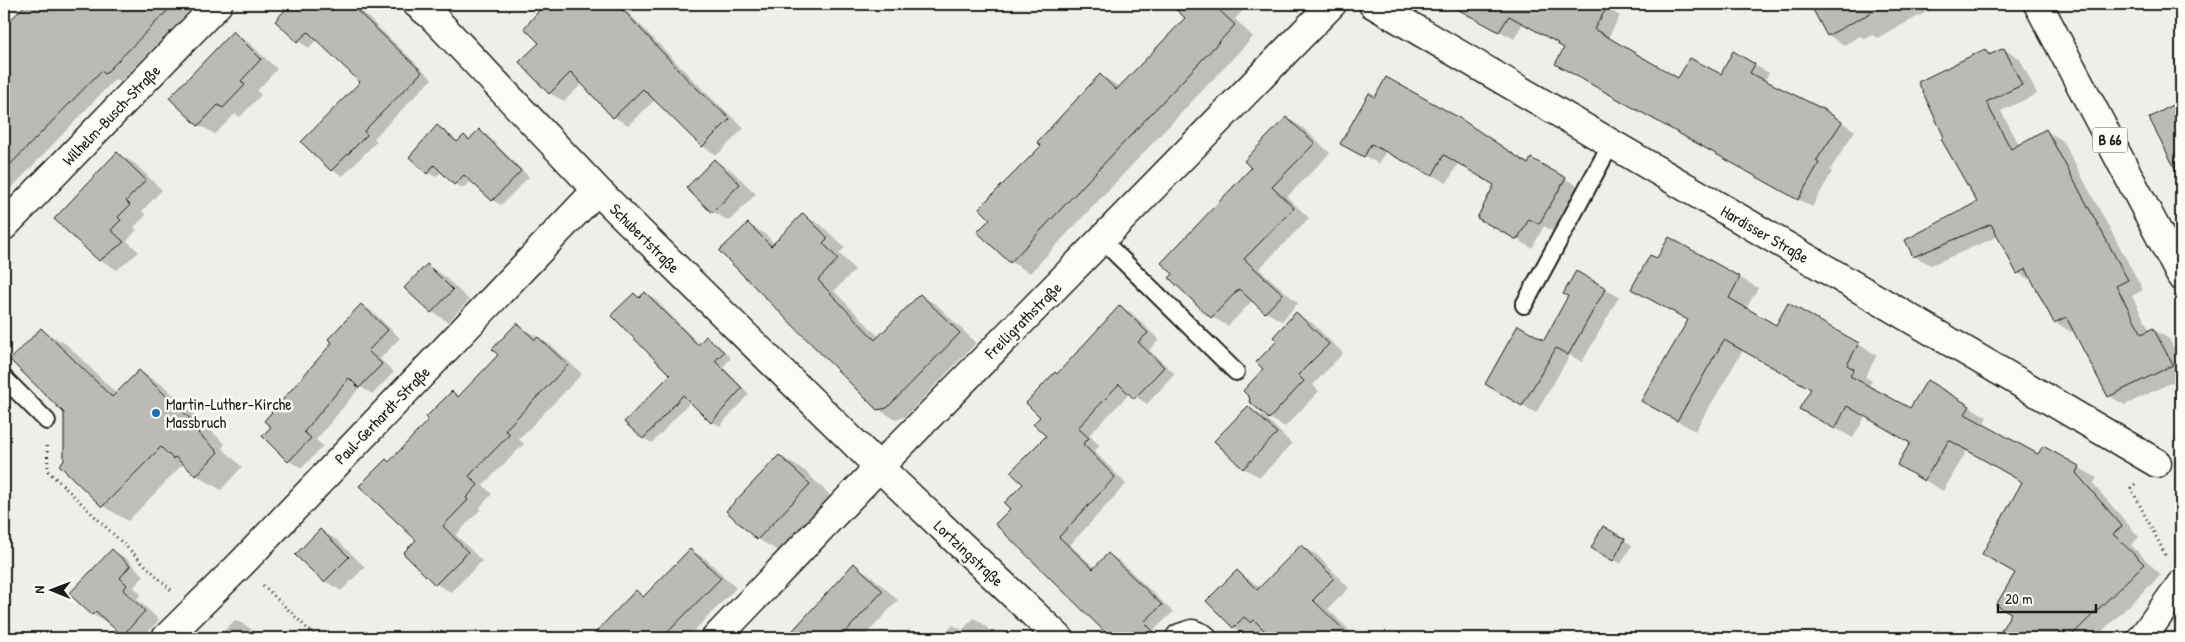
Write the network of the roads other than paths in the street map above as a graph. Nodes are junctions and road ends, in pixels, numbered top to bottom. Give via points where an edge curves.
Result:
1 (218, 4) edge
2 (1332, 4) edge
3 (1373, 4) edge
4 (2038, 4) edge
5 (432, 8) edge
6 (1611, 144) junction
7 (597, 190) junction
8 (4, 226) edge
9 (1102, 240) junction
10 (2181, 276) edge
11 (1524, 305) dead end
12 (1236, 372) dead end
13 (4, 378) edge
14 (46, 421) road end
15 (2157, 463) road end
16 (879, 467) junction
17 (2181, 584) edge
18 (166, 638) edge
19 (716, 638) edge
20 (1059, 638) edge
21 (1180, 638) edge
22 (1202, 638) edge
23 (2142, 638) edge

1 - 8 street, Wilhelm-Busch-Straße
2 - 9 street, Freiligrathstraße
3 - 6 street, Hardisser Straße
4 - 10 street, B 66
5 - 7 street, Schubertstraße
6 - 11 lane
6 - 15 street, Hardisser Straße
7 - 16 street, Schubertstraße
7 - 18 street, Paul-Gerhardt-Straße via 241,564
9 - 12 lane
9 - 16 street, Freiligrathstraße
13 - 14 lane
16 - 19 street, Freiligrathstraße
16 - 20 street, Lortzingstraße
17 - 23 street
21 - 22 street via 1192,634

